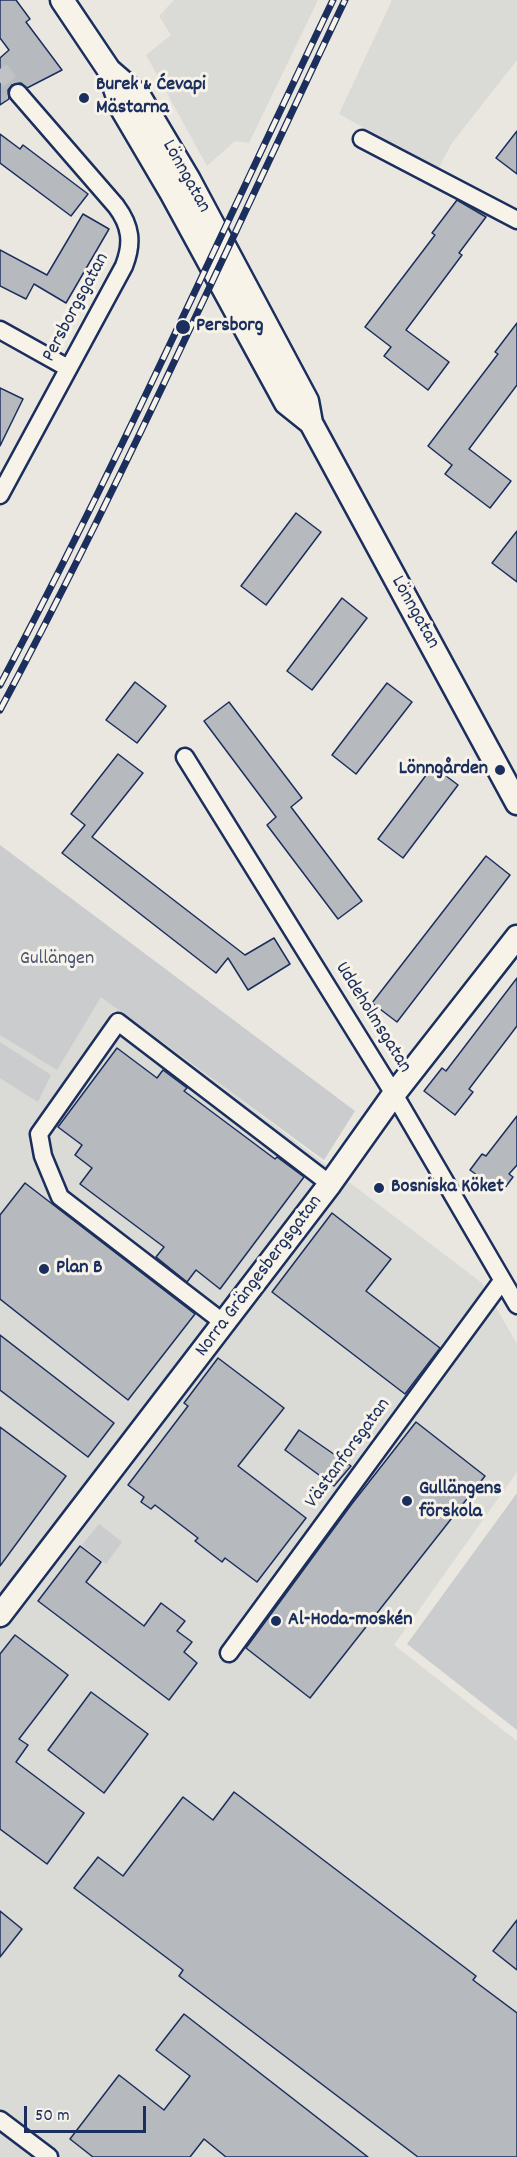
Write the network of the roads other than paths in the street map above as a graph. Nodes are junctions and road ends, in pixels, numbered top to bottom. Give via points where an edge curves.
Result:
1 (62, 0) edge
2 (18, 93) tunnel mouth
3 (362, 139) dead end
4 (517, 220) edge
5 (0, 330) edge
6 (68, 368) junction
7 (0, 495) edge
8 (185, 757) dead end
9 (517, 803) edge
10 (517, 937) edge
11 (394, 1094) junction
12 (330, 1184) junction
13 (502, 1281) junction
14 (517, 1305) edge
15 (224, 1323) junction
16 (2, 1606) edge
17 (229, 1653) dead end
18 (0, 2120) edge
19 (49, 2157) edge

1 - 9 street, Lönngatan via 109,70 122,109 286,403 310,423
2 - 6 street, Persborgsgatan via 124,216 131,239 124,266
3 - 4 street
5 - 6 street
6 - 7 street, Persborgsgatan
8 - 11 street, Uddeholmsgatan
10 - 11 street, Norra Grängesbergsgatan
11 - 12 street, Norra Grängesbergsgatan
11 - 13 street, Uddeholmsgatan
12 - 15 street, Norra Grängesbergsgatan
12 - 15 street via 118,1022 39,1134 44,1156 60,1197
13 - 14 street, Uddeholmsgatan
13 - 17 street, Västanforsgatan
15 - 16 street, Norra Grängesbergsgatan
18 - 19 street

